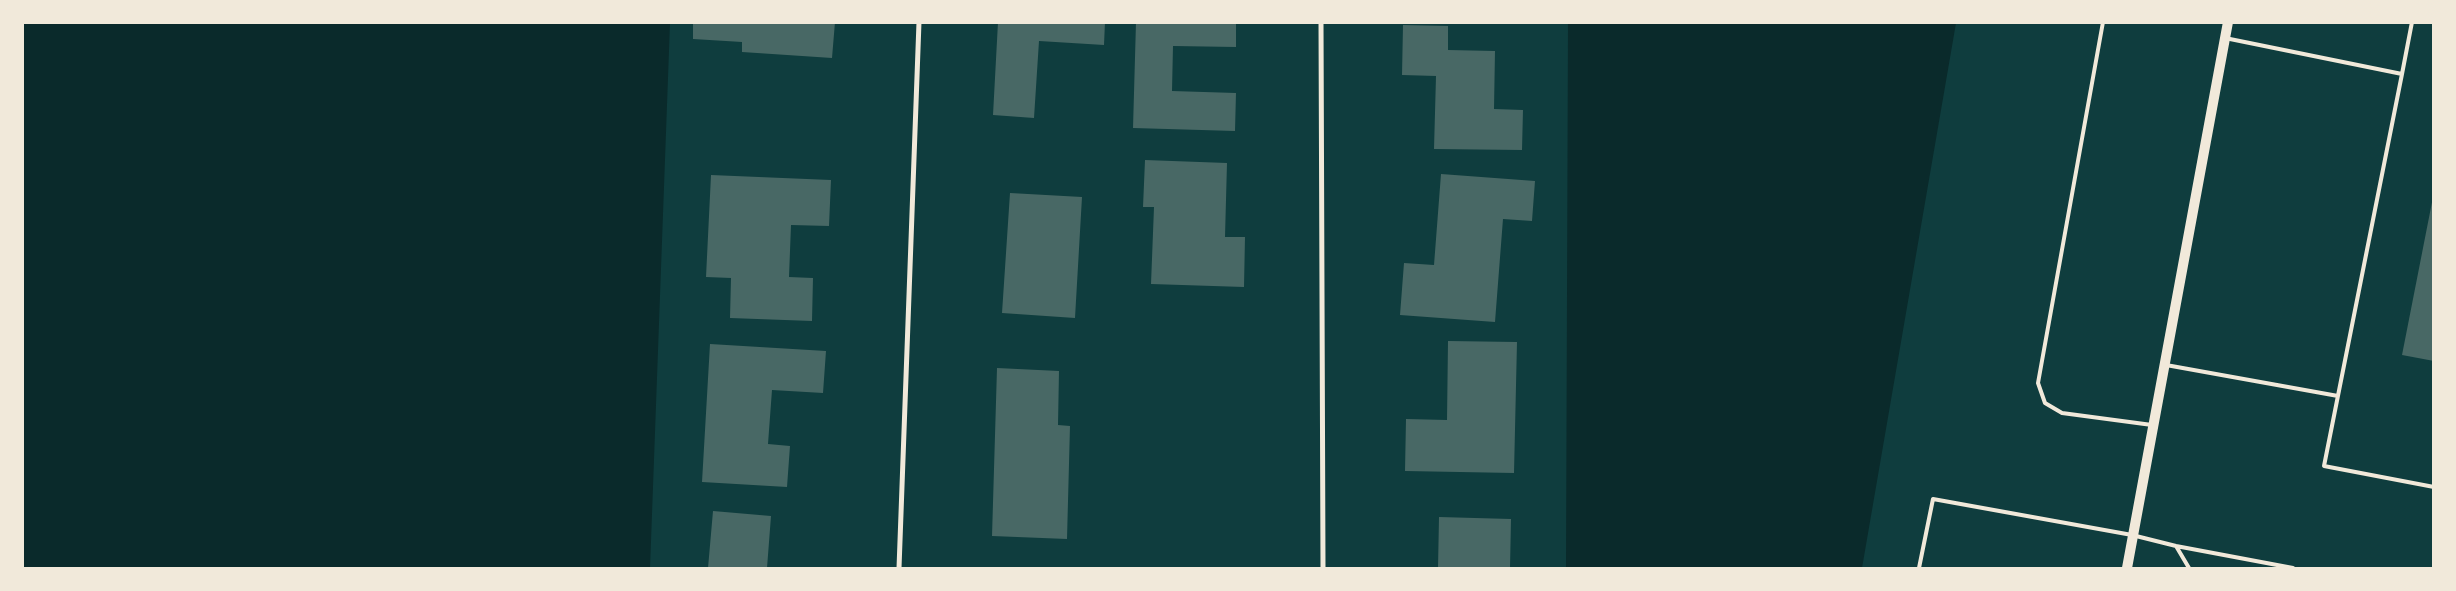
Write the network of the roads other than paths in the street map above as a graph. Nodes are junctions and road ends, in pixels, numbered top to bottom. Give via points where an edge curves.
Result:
1 (919, 22) edge
2 (1320, 22) edge
3 (2103, 22) edge
4 (2228, 22) edge
5 (2412, 22) edge
6 (2225, 38) junction
7 (2402, 74) junction
8 (2164, 365) junction
9 (2338, 396) junction
10 (2153, 425) junction
11 (2434, 487) edge
12 (2132, 535) junction
13 (2176, 546) junction
14 (900, 568) edge
15 (1323, 568) edge
16 (1919, 568) edge
17 (2126, 568) edge
18 (2190, 568) edge
19 (2293, 568) edge

1 - 14 street
2 - 15 street
3 - 10 lane via 2038,382 2045,402 2062,413
4 - 6 main road
5 - 7 lane
6 - 7 lane
6 - 8 main road
7 - 9 lane
8 - 9 lane
8 - 10 main road
9 - 11 lane via 2324,466
10 - 12 main road
12 - 13 lane
12 - 16 lane via 1933,499
12 - 17 main road
13 - 18 lane
13 - 19 lane

